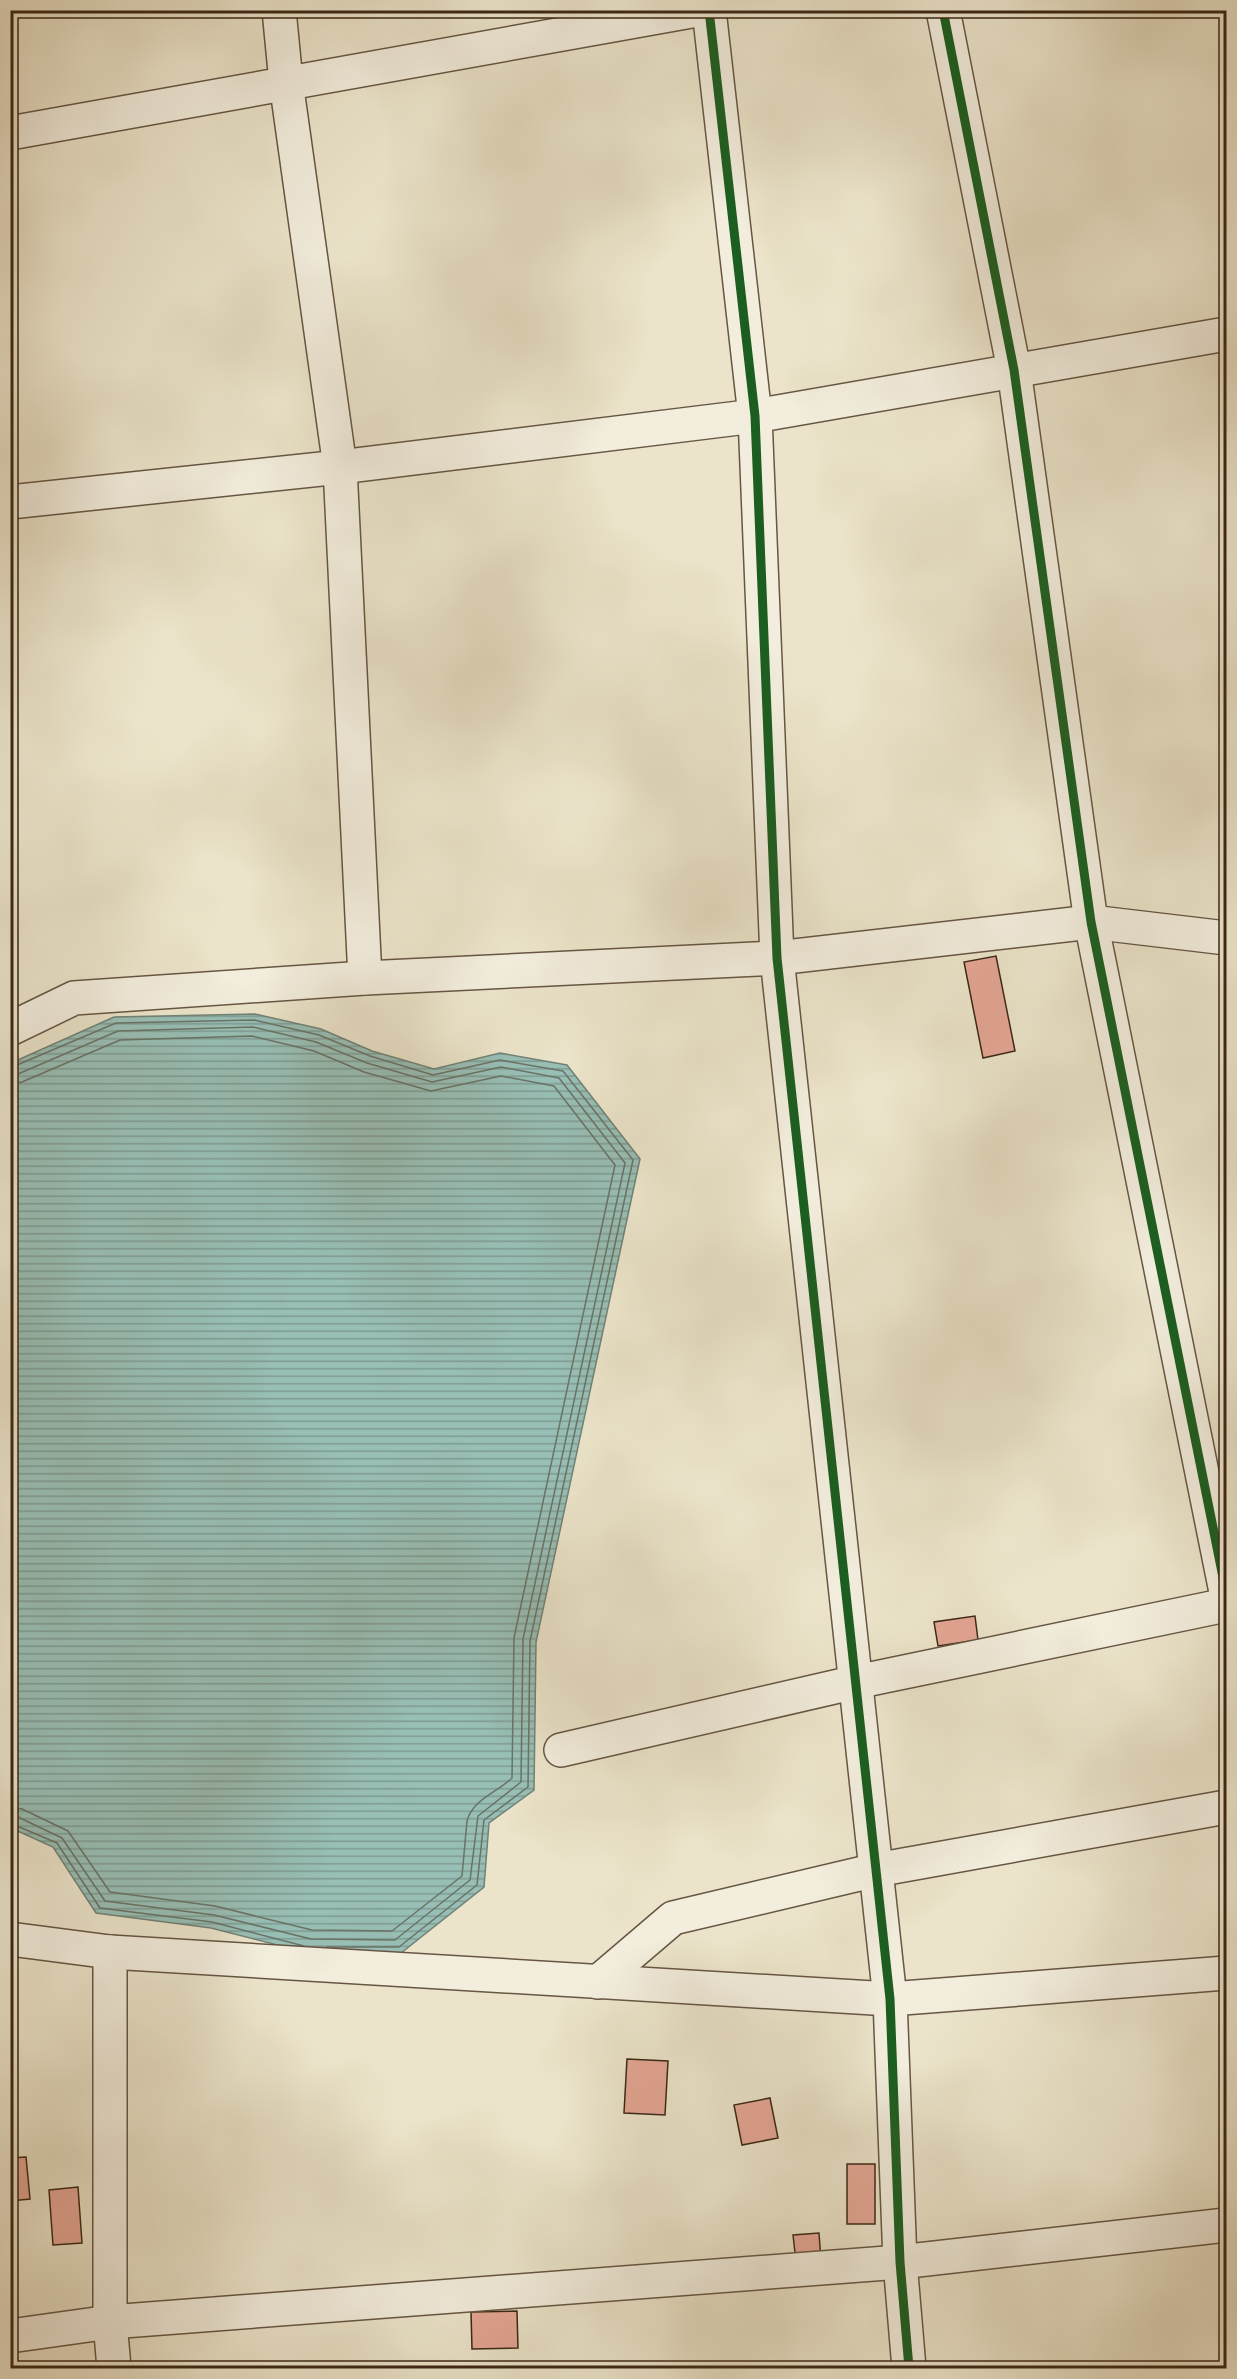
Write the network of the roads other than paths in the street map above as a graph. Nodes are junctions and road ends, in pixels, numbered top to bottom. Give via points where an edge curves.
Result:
1 (279, 10) edge
2 (698, 10) edge
3 (709, 10) edge
4 (943, 10) edge
5 (286, 82) junction
6 (10, 133) edge
7 (1227, 333) edge
8 (1014, 370) junction
9 (755, 416) junction
10 (340, 467) junction
11 (10, 502) edge
12 (1091, 922) junction
13 (1227, 938) edge
14 (777, 958) junction
15 (365, 978) junction
16 (10, 1029) edge
17 (1227, 1593) edge
18 (1227, 1605) edge
19 (856, 1682) junction
20 (561, 1750) dead end
21 (1227, 1807) edge
22 (876, 1870) junction
23 (10, 1939) edge
24 (110, 1952) junction
25 (1227, 1973) edge
26 (597, 1982) junction
27 (890, 1999) junction
28 (1227, 2225) edge
29 (900, 2262) junction
30 (110, 2322) junction
31 (10, 2336) edge
32 (114, 2368) edge
33 (909, 2368) edge

1 - 5 street
2 - 5 street
3 - 9 street
4 - 8 street
5 - 6 street
5 - 10 street
7 - 8 street
8 - 9 street
8 - 12 street
9 - 10 street
9 - 14 street
10 - 11 street
10 - 15 street
12 - 13 street
12 - 14 street
12 - 17 street
14 - 15 street
14 - 19 street
15 - 16 street via 74,999
18 - 19 street
19 - 20 street
19 - 22 street
21 - 22 street
22 - 26 street via 673,1918
22 - 27 street
23 - 24 street
24 - 26 street
24 - 30 street
25 - 27 street
26 - 27 street
27 - 29 street
28 - 29 street
29 - 30 street
29 - 33 street
30 - 31 street
30 - 32 street

